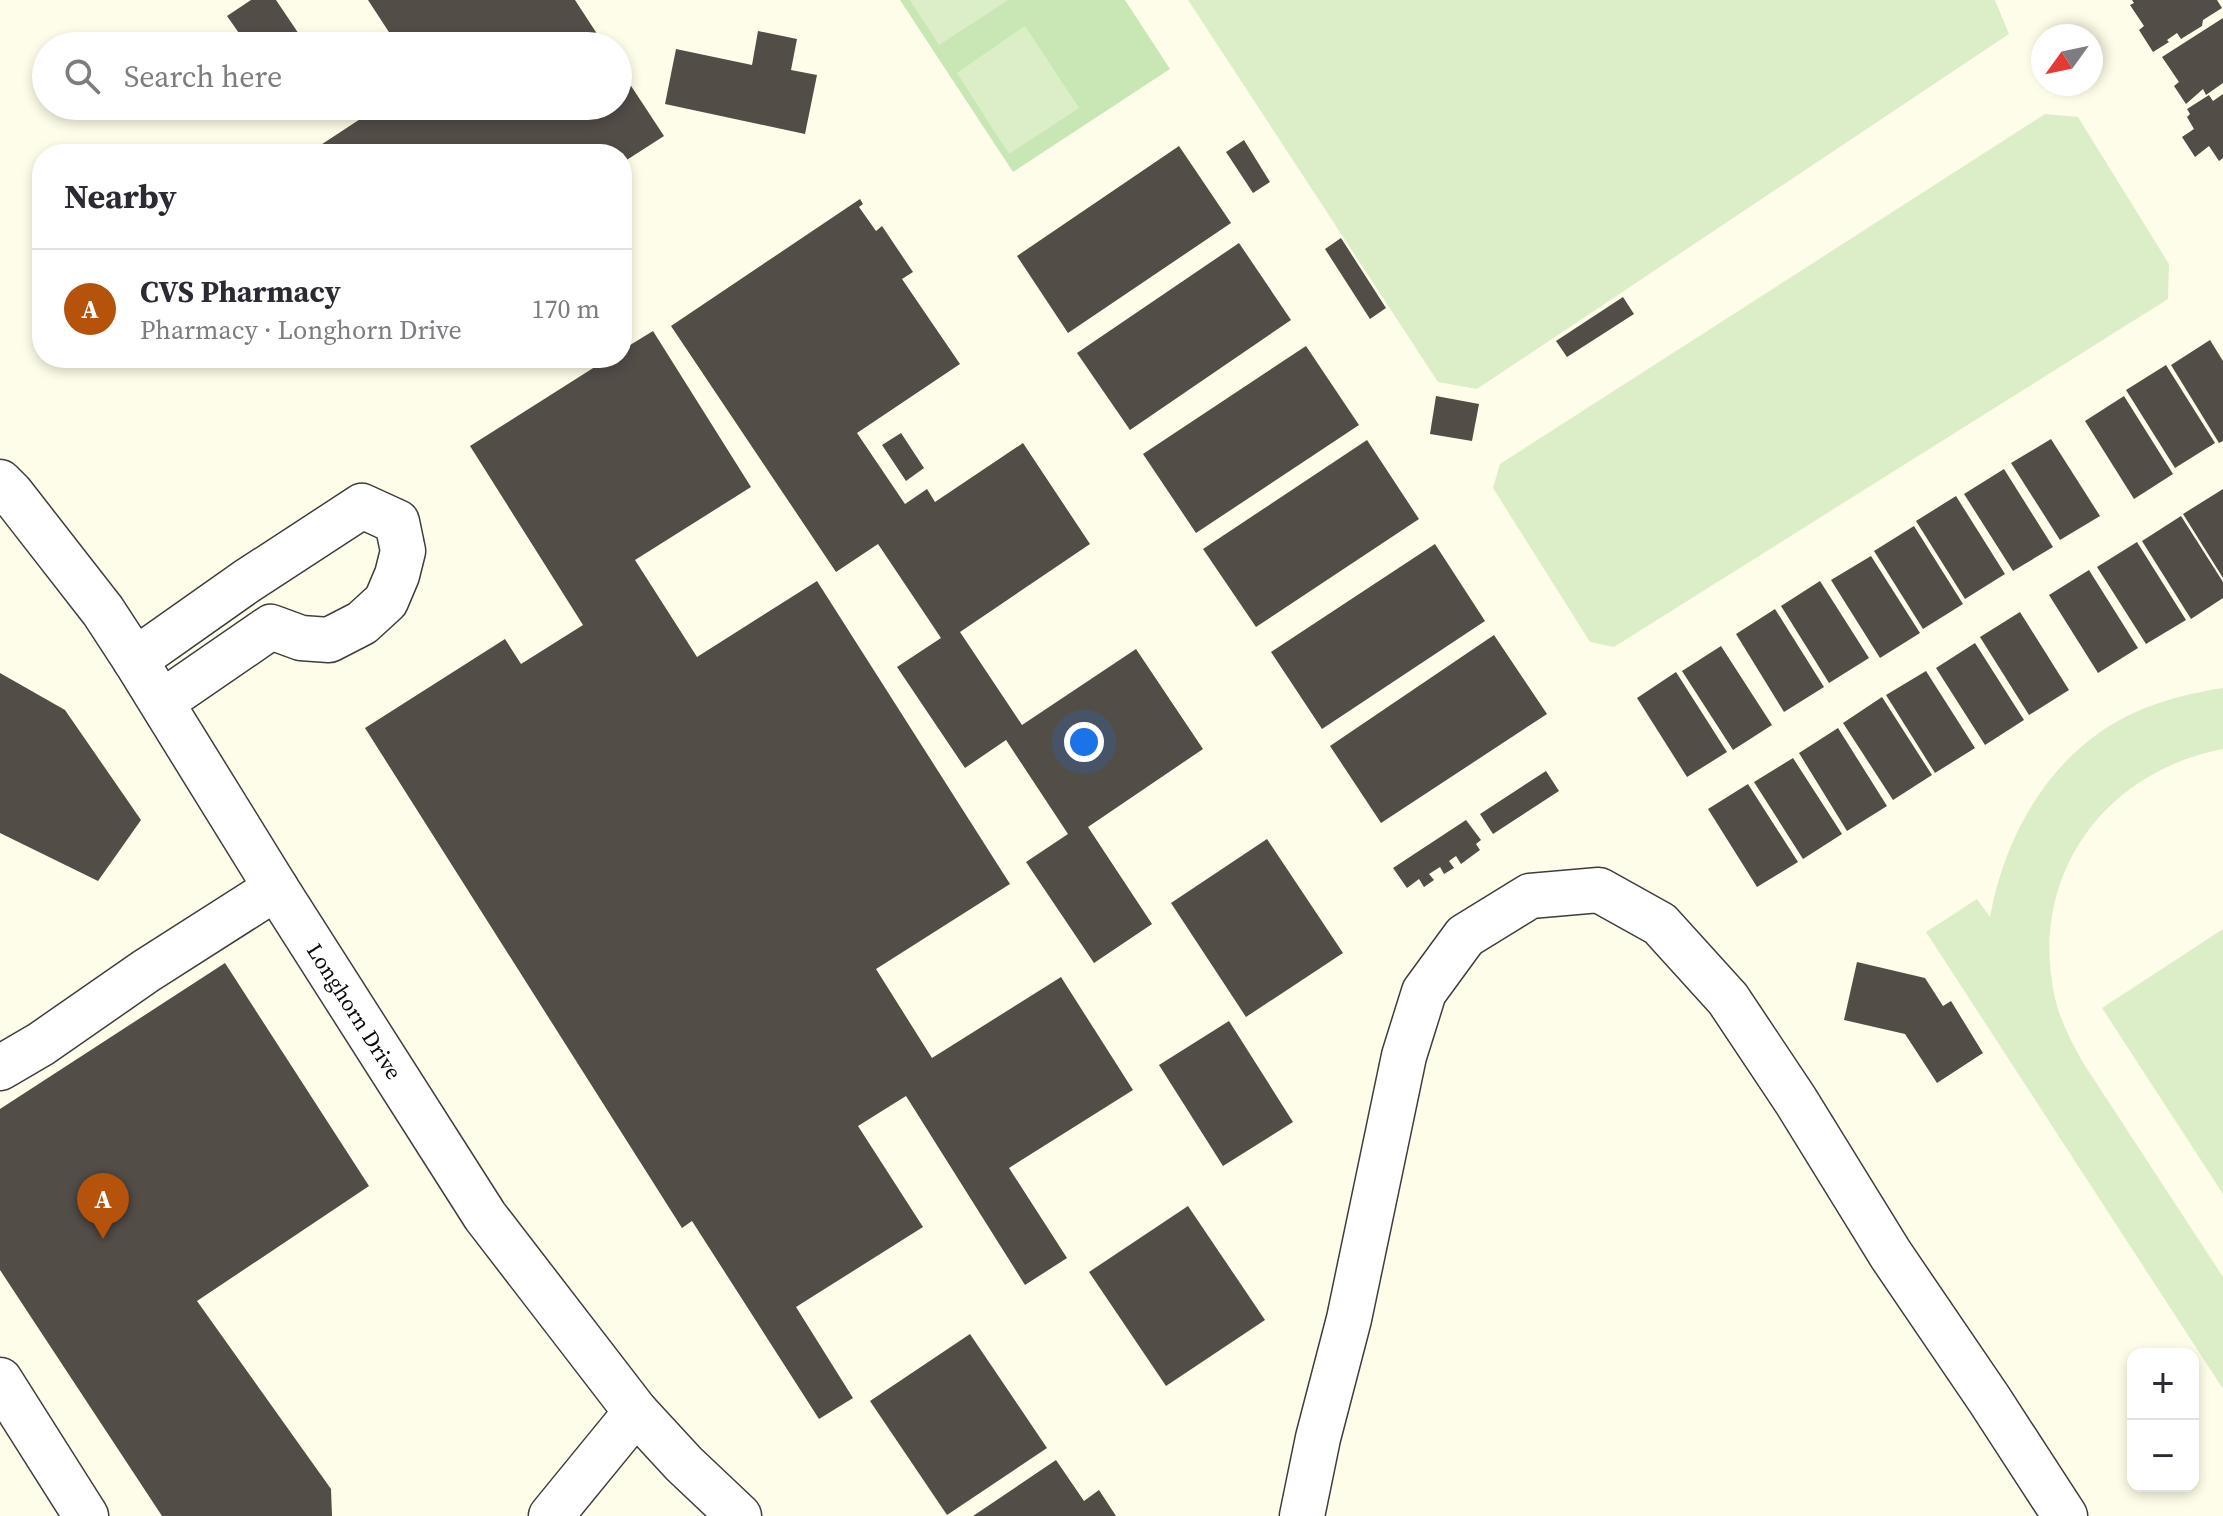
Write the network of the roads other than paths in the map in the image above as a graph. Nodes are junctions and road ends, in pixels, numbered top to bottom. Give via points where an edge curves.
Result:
1 (0, 482) edge
2 (247, 581) junction
3 (271, 627) junction
4 (135, 660) junction
5 (162, 702) junction
6 (276, 888) junction
7 (0, 1068) edge
8 (0, 1380) edge
9 (636, 1412) junction
10 (86, 1516) edge
11 (551, 1516) edge
12 (739, 1516) edge
13 (1302, 1516) edge
14 (2065, 1516) edge

1 - 4 street, Longhorn Drive via 103,611
2 - 3 street
2 - 3 street via 362,506 397,522 403,551 397,575 386,601 362,623 329,640 301,638
2 - 4 street
3 - 5 street
4 - 5 street, Longhorn Drive
5 - 6 street, Longhorn Drive
6 - 7 street
6 - 9 street, Longhorn Drive via 485,1216
8 - 10 street
9 - 11 street
9 - 12 street, Longhorn Drive
13 - 14 street via 1404,1056 1424,992 1465,936 1530,896 1599,890 1660,924 1728,999

